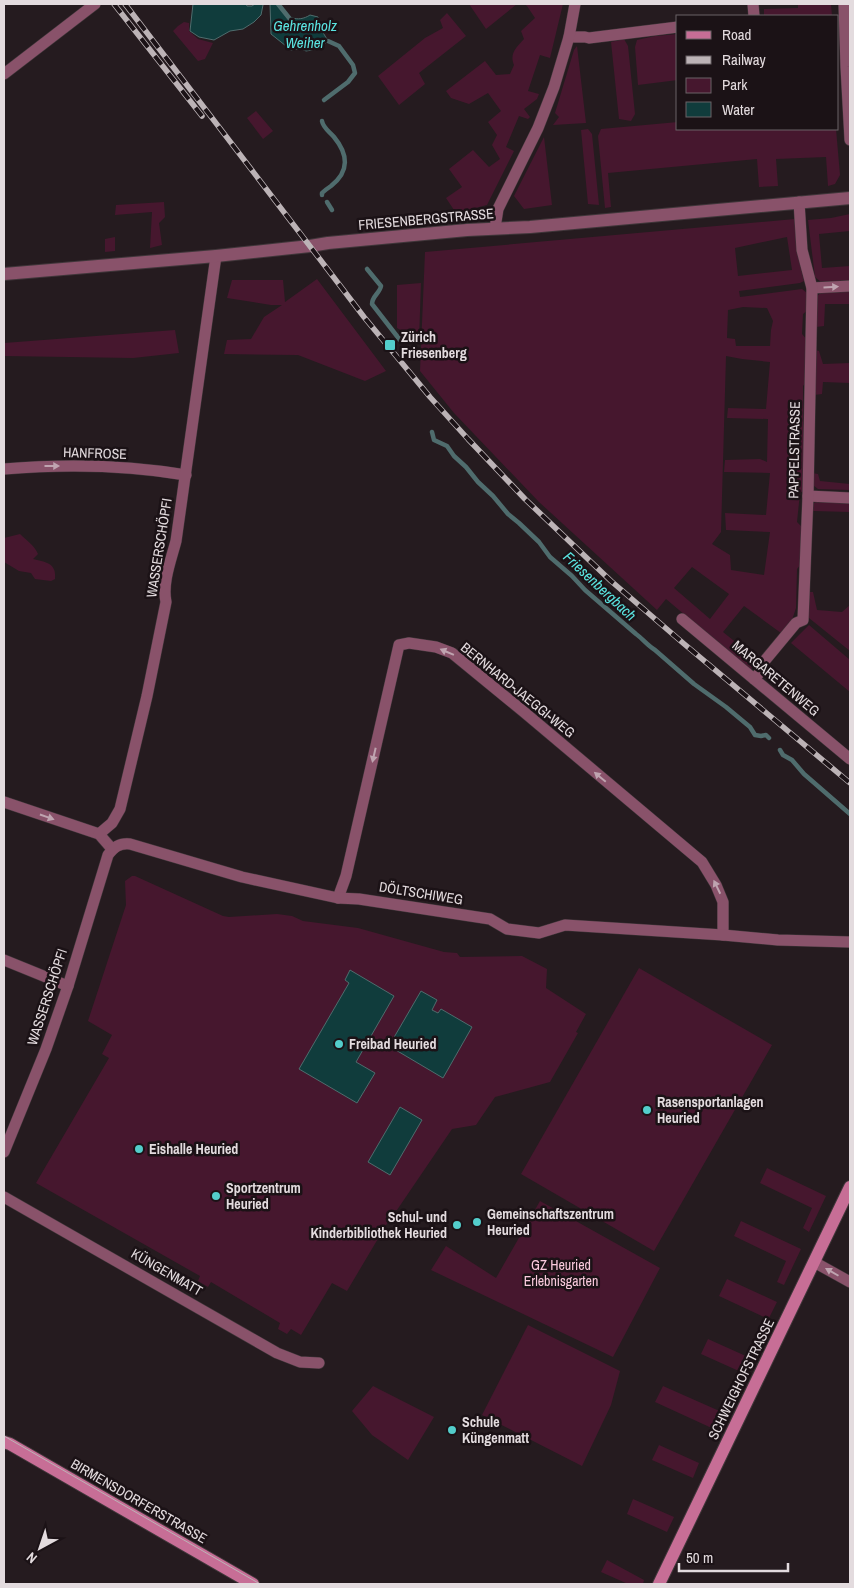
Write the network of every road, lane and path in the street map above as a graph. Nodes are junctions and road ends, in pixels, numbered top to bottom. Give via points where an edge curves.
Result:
1 (95, 4) edge
2 (575, 4) edge
3 (844, 4) edge
4 (676, 27) edge
5 (569, 37) junction
6 (4, 74) edge
7 (850, 140) edge
8 (850, 198) edge
9 (799, 202) junction
10 (495, 228) junction
11 (216, 256) junction
12 (4, 274) edge
13 (850, 286) edge
14 (812, 288) junction
15 (4, 469) edge
16 (186, 475) junction
17 (808, 496) junction
18 (850, 498) edge
19 (682, 619) dead end
20 (754, 679) junction
21 (850, 759) edge
22 (4, 802) edge
23 (95, 833) junction
24 (112, 849) junction
25 (338, 898) junction
26 (723, 935) junction
27 (850, 942) edge
28 (4, 960) edge
29 (68, 986) junction
30 (4, 1152) edge
31 (850, 1186) edge
32 (4, 1197) edge
33 (814, 1262) junction
34 (850, 1282) edge
35 (319, 1363) dead end
36 (6, 1441) edge
37 (253, 1584) edge
38 (659, 1584) edge

1 - 6 street
2 - 5 street
3 - 7 street
4 - 5 street via 590,38
5 - 10 street via 554,87 498,209
8 - 9 street, FRIESENBERGSTRASSE
9 - 10 street, FRIESENBERGSTRASSE
9 - 14 street, PAPPELSTRASSE via 802,250
10 - 11 street, FRIESENBERGSTRASSE
11 - 12 street, FRIESENBERGSTRASSE
11 - 16 street, WASSERSCHÖPFI
14 -> 13 street
14 - 17 street, PAPPELSTRASSE
15 -> 16 street, HANFROSE via 97,466
16 - 23 street, WASSERSCHÖPFI via 164,593 166,602 120,809 112,824
17 - 18 street
17 - 20 street, PAPPELSTRASSE via 803,620 796,623 762,664
19 - 20 street, MARGARETENWEG
20 - 21 street, MARGARETENWEG
22 -> 23 street
23 - 24 street
24 - 25 street, DÖLTSCHIWEG via 130,844 242,877
24 - 29 street, WASSERSCHÖPFI via 104,864
25 - 26 street, DÖLTSCHIWEG via 359,898 490,919 507,929 539,933 565,924
26 -> 25 street, BERNHARD-JAEGGI-WEG via 723,902 702,862 452,653 410,643 399,645 346,876
26 - 27 street, DÖLTSCHIWEG
28 - 29 street
29 - 30 street, WASSERSCHÖPFI via 33,1084
31 - 33 main road, SCHWEIGHOFSTRASSE
32 - 35 street, KÜNGENMATT via 277,1353 300,1362
34 -> 33 street
33 - 38 main road, SCHWEIGHOFSTRASSE
36 - 37 main road, BIRMENSDORFERSTRASSE

